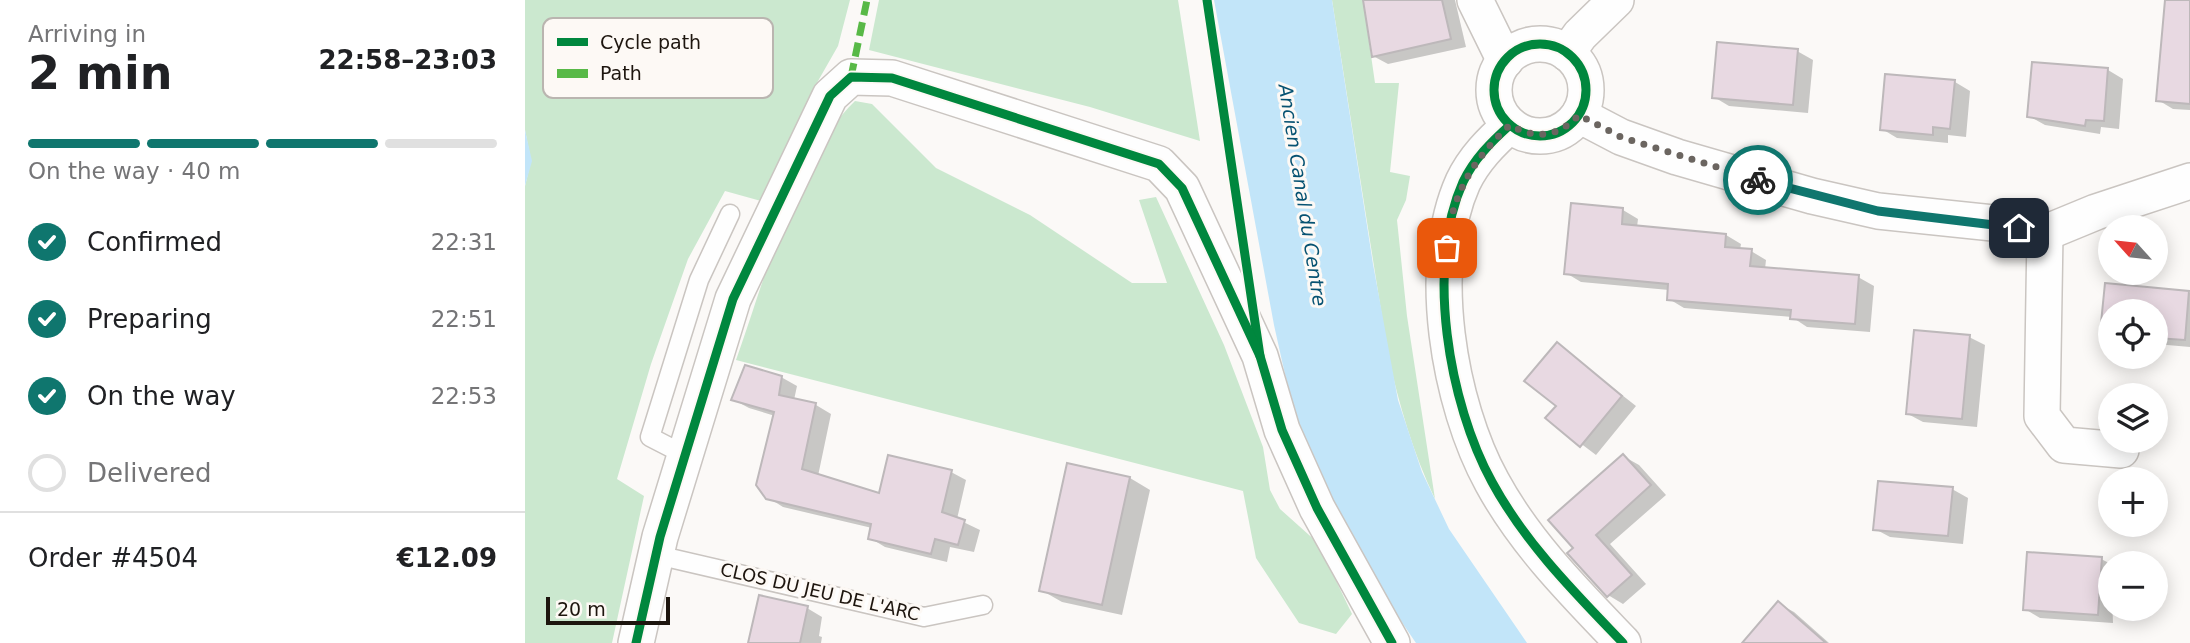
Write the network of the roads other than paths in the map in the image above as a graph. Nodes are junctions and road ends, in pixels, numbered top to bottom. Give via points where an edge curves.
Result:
1 (1475, 0) edge
2 (1616, 0) edge
3 (1567, 53) junction
4 (1505, 61) junction
5 (1579, 115) junction
6 (1510, 125) junction
7 (2190, 181) edge
8 (730, 214) dead end
9 (2045, 233) junction
10 (2098, 448) edge
11 (685, 456) junction
12 (657, 555) junction
13 (983, 605) dead end
14 (636, 643) edge
15 (1392, 643) edge
16 (1623, 643) edge

1 - 4 street
2 - 3 street
3 - 4 street via 1541,44 1515,52
3 - 5 street via 1584,75 1586,89
4 - 6 street via 1494,87 1501,114
5 - 6 street via 1568,127 1539,136
5 - 9 street via 1621,137 1677,157 1812,196 1878,211
6 - 16 street via 1475,161 1450,221 1446,267 1450,362 1491,481 1545,559
7 - 9 street
8 - 11 lane via 699,280 650,437
9 - 10 street via 2042,416 2064,445
11 - 12 street
11 - 15 street via 733,299 830,96 851,77 891,78 1159,164 1182,188 1260,356 1283,430 1317,508
12 - 13 lane, CLOS DU JEU DE L'ARC via 924,617
12 - 14 street

